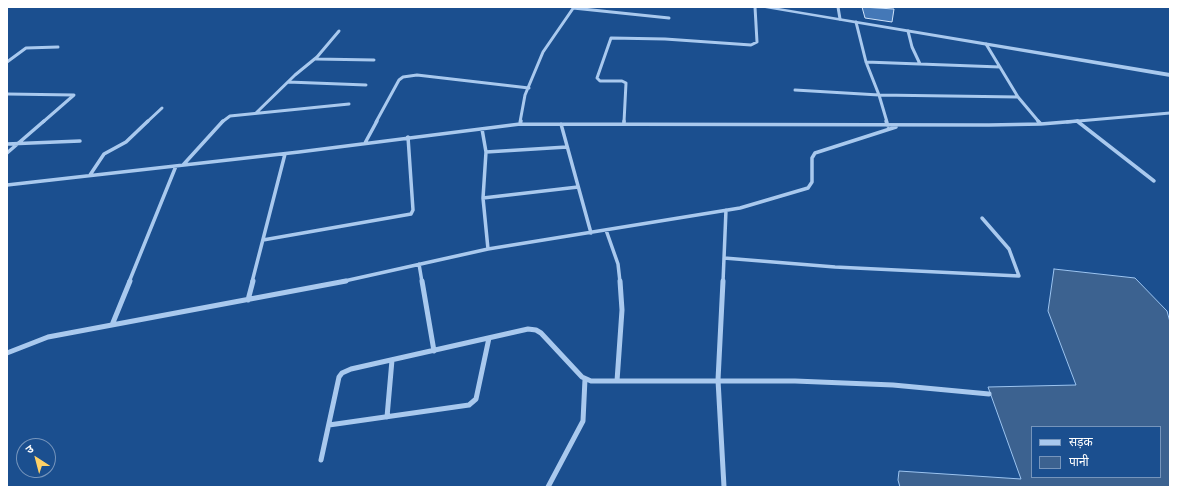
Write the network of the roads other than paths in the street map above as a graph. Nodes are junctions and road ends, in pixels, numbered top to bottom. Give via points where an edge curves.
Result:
1 (573, 7) edge
2 (755, 7) edge
3 (766, 7) edge
4 (838, 7) edge
5 (669, 18) dead end
6 (840, 19) junction
7 (856, 22) junction
8 (340, 31) dead end
9 (908, 31) junction
10 (986, 44) junction
11 (58, 47) dead end
12 (315, 59) junction
13 (374, 60) dead end
14 (7, 62) edge
15 (866, 62) junction
16 (920, 64) junction
17 (1000, 67) junction
18 (1170, 75) edge
19 (288, 82) junction
20 (366, 85) dead end
21 (529, 88) junction
22 (795, 90) dead end
23 (7, 94) edge
24 (879, 95) junction
25 (1018, 97) junction
26 (349, 104) dead end
27 (162, 108) dead end
28 (256, 113) junction
29 (1170, 113) edge
30 (1076, 121) junction
31 (520, 124) junction
32 (561, 124) junction
33 (624, 124) junction
34 (1040, 124) junction
35 (888, 126) junction
36 (901, 126) junction
37 (482, 129) junction
38 (408, 137) junction
39 (80, 141) dead end
40 (17, 143) junction
41 (365, 143) junction
42 (7, 144) edge
43 (567, 147) junction
44 (486, 152) junction
45 (7, 153) edge
46 (285, 154) junction
47 (182, 165) junction
48 (176, 166) junction
49 (90, 175) junction
50 (1154, 181) dead end
51 (7, 185) edge
52 (578, 187) junction
53 (483, 198) junction
54 (726, 210) junction
55 (982, 218) dead end
56 (606, 230) junction
57 (591, 233) junction
58 (263, 240) junction
59 (488, 249) junction
60 (724, 258) junction
61 (420, 264) junction
62 (248, 300) junction
63 (112, 325) junction
64 (489, 338) junction
65 (434, 351) junction
66 (7, 353) edge
67 (392, 360) junction
68 (585, 380) junction
69 (718, 380) junction
70 (617, 381) junction
71 (989, 394) dead end
72 (387, 417) junction
73 (329, 425) junction
74 (321, 460) dead end
75 (548, 487) edge
76 (724, 487) edge

1 - 5 street
1 - 21 street via 543,52
2 - 33 street via 757,42 754,44 611,38 597,78 600,81 626,83
3 - 6 street
4 - 6 street
6 - 7 street
7 - 9 street
7 - 15 street
8 - 12 street
9 - 10 street
9 - 16 street
10 - 17 street
10 - 18 street
11 - 14 street via 26,48
12 - 13 street
12 - 19 street
15 - 16 street
15 - 24 street
16 - 17 street
17 - 25 street
19 - 20 street
19 - 28 street
21 - 31 street
21 - 41 street via 417,75 403,77
22 - 24 street
23 - 40 street via 74,95
24 - 25 street
24 - 35 street
25 - 34 street
26 - 28 street
27 - 49 street via 126,142 104,154
28 - 47 street via 226,118
29 - 30 street
30 - 34 street
30 - 50 street
31 - 32 street
31 - 37 street
32 - 33 street
32 - 43 street
33 - 35 street
34 - 36 street
35 - 36 street
36 - 54 street via 815,153 812,158 812,182 805,190
37 - 38 street
37 - 44 street
38 - 41 street
38 - 58 street via 413,210 411,214
39 - 40 street
40 - 42 street
40 - 45 street
41 - 46 street
43 - 44 street
43 - 52 street
44 - 53 street
46 - 47 street
46 - 58 street
47 - 48 street
48 - 49 street
48 - 63 street
49 - 51 street
52 - 53 street
52 - 57 street
53 - 59 street
54 - 56 street
54 - 60 street
55 - 60 street via 1009,250 1019,276 834,267
56 - 57 street
56 - 70 street via 618,264 621,295
57 - 59 street
58 - 62 street
59 - 61 street
60 - 69 street
61 - 62 street
61 - 65 street
62 - 63 street
63 - 66 street via 48,337
64 - 65 street
64 - 68 street via 528,329 536,330
64 - 72 street via 476,399 473,402 469,405
65 - 67 street
67 - 72 street
67 - 73 street via 342,373
68 - 70 street
68 - 75 street via 583,421
69 - 70 street
69 - 71 street via 893,385
69 - 76 street
72 - 73 street
73 - 74 street

